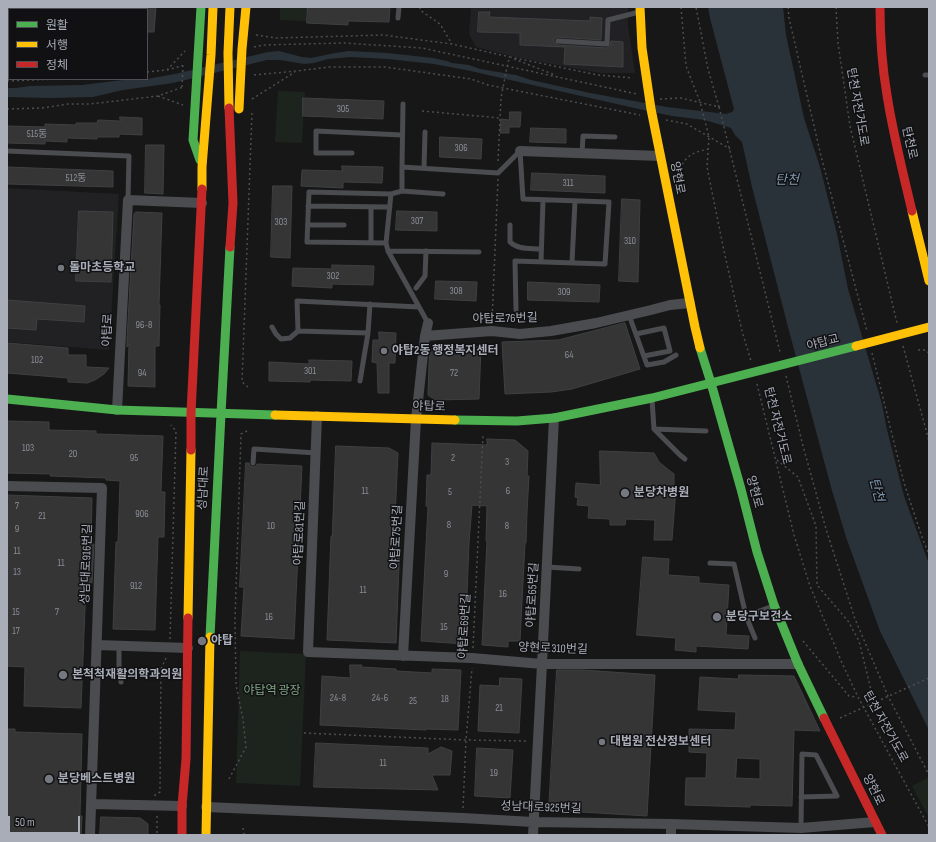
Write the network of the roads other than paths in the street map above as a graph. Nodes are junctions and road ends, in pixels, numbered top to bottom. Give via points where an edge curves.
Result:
1 (201, 7) edge
2 (213, 7) edge
3 (230, 7) edge
4 (246, 7) edge
5 (399, 7) edge
6 (880, 7) edge
7 (640, 9) edge
8 (398, 18) dead end
9 (558, 41) dead end
10 (403, 104) dead end
11 (425, 132) dead end
12 (402, 135) junction
13 (615, 137) dead end
14 (230, 143) junction
15 (7, 151) edge
16 (520, 151) junction
17 (352, 153) dead end
18 (582, 153) junction
19 (660, 156) junction
20 (202, 167) junction
21 (402, 167) junction
22 (424, 168) junction
23 (402, 191) junction
24 (390, 194) junction
25 (443, 194) dead end
26 (128, 200) junction
27 (543, 200) junction
28 (575, 201) junction
29 (202, 203) junction
30 (308, 206) junction
31 (371, 207) junction
32 (390, 207) junction
33 (344, 225) dead end
34 (510, 225) dead end
35 (308, 226) junction
36 (925, 239) edge
37 (371, 243) junction
38 (386, 243) junction
39 (541, 249) junction
40 (388, 251) junction
41 (426, 252) junction
42 (479, 252) dead end
43 (541, 262) junction
44 (572, 263) junction
45 (929, 281) edge
46 (416, 288) dead end
47 (690, 303) junction
48 (370, 304) junction
49 (419, 307) junction
50 (516, 310) dead end
51 (629, 315) junction
52 (428, 323) joint
53 (272, 327) dead end
54 (929, 328) edge
55 (298, 331) junction
56 (368, 333) junction
57 (636, 334) junction
58 (425, 336) junction
59 (676, 355) dead end
60 (644, 356) junction
61 (736, 377) joint
62 (360, 381) dead end
63 (710, 384) junction
64 (652, 398) junction
65 (7, 399) edge
66 (117, 410) junction
67 (191, 412) junction
68 (221, 414) junction
69 (318, 416) junction
70 (554, 418) junction
71 (416, 419) junction
72 (654, 429) junction
73 (706, 431) dead end
74 (317, 453) junction
75 (685, 459) dead end
76 (253, 463) dead end
77 (7, 486) edge
78 (710, 563) dead end
79 (547, 566) junction
80 (578, 569) dead end
81 (774, 606) junction
82 (746, 616) junction
83 (755, 638) dead end
84 (97, 645) junction
85 (119, 646) junction
86 (188, 648) junction
87 (308, 652) joint
88 (404, 656) junction
89 (542, 664) junction
90 (798, 664) junction
91 (121, 682) dead end
92 (801, 797) junction
93 (91, 804) junction
94 (182, 806) junction
95 (206, 807) junction
96 (533, 822) junction
97 (875, 822) junction
98 (671, 824) junction
99 (801, 831) edge
100 (90, 835) edge
101 (182, 835) edge
102 (206, 835) edge
103 (533, 835) edge
104 (671, 835) edge
105 (882, 835) edge

1 - 20 main road via 198,57 191,104 193,140
2 - 20 main road
3 - 14 main road, 성남대로
4 - 14 main road via 240,97 237,122
5 - 8 lane
6 - 36 main road, 탄천로 via 880,31 889,106 905,182
7 - 9 lane via 608,20 607,44
7 - 19 main road, 양현로 via 649,96
10 - 12 lane
11 - 22 lane
12 - 17 lane via 316,131 316,153
12 - 21 lane
13 - 18 lane via 583,136
14 - 68 main road, 성남대로 via 233,203
15 - 26 lane via 129,156
16 - 18 street
16 - 22 lane via 498,173
16 - 27 lane via 523,199
18 - 19 street
19 - 47 main road, 양현로
20 - 29 main road, 성남대로
21 - 22 lane
21 - 23 lane
23 - 24 lane
23 - 25 lane
24 - 30 lane via 309,192
24 - 32 lane
26 - 29 street
26 - 66 street, 야탑로
27 - 28 lane
27 - 39 lane
28 - 44 lane
28 - 44 lane via 609,202 606,264
29 - 67 main road, 성남대로
30 - 31 lane
30 - 35 lane
31 - 32 lane
31 - 37 lane
32 - 38 lane
33 - 35 lane
34 - 39 lane via 510,242 513,245 518,248
35 - 37 lane via 307,242
36 - 45 main road, 탄천로
37 - 38 lane
38 - 40 lane
39 - 43 lane
40 - 41 lane
40 - 49 lane
41 - 42 lane
41 - 46 lane via 425,276
43 - 44 lane
43 - 50 lane via 515,261
47 - 51 street, 야탑로76번길
47 - 63 main road, 양현로
48 - 49 lane
48 - 55 lane via 297,301
48 - 56 lane
49 - 52 lane
51 - 57 lane
51 - 58 street, 야탑로76번길 via 551,331 520,334 492,331
52 - 58 street
53 - 55 lane via 281,339 290,338
54 - 61 main road, 야탑교
55 - 56 lane
56 - 62 lane
57 - 60 lane
57 - 60 lane via 664,328 670,351
58 - 71 street
59 - 60 lane via 664,362 647,365
61 - 63 main road, 야탑로
63 - 64 main road, 야탑로
63 - 81 main road, 양현로
64 - 70 main road, 야탑로
64 - 72 lane
65 - 66 main road, 야탑로
66 - 67 main road, 야탑로
67 - 68 main road, 야탑로
67 - 86 main road, 성남대로
68 - 69 main road, 야탑로
68 - 95 main road, 성남대로 via 210,641
69 - 71 main road, 야탑로
69 - 74 street, 야탑로81번길
70 - 71 main road, 야탑로 via 517,421
70 - 79 street, 야탑로65번길
71 - 88 street, 야탑로75번길
72 - 73 lane
72 - 75 lane
74 - 76 lane via 254,449
74 - 87 street, 야탑로81번길
77 - 84 street, 성남대로916번길 via 102,488
78 - 82 lane via 734,564
79 - 80 lane
79 - 89 street, 야탑로65번길
81 - 82 lane
81 - 90 main road, 양현로
82 - 83 lane
84 - 85 street
84 - 93 street
85 - 86 street
85 - 91 lane
86 - 94 main road, 성남대로 via 186,759
87 - 88 street, 양현로310번길
88 - 89 street, 양현로310번길
89 - 90 street, 양현로310번길
89 - 96 street, 야탑로65번길
90 - 97 main road, 양현로
92 - 92 lane via 802,754 816,755 837,796
92 - 99 lane
93 - 94 street
93 - 100 street
94 - 101 main road, 성남대로
95 - 96 street, 성남대로925번길
95 - 102 main road, 성남대로
96 - 98 street, 성남대로925번길
96 - 103 street, 야탑로65번길
97 - 99 street, 성남대로925번길
97 - 105 main road, 양현로
98 - 99 street, 성남대로925번길
98 - 104 street

